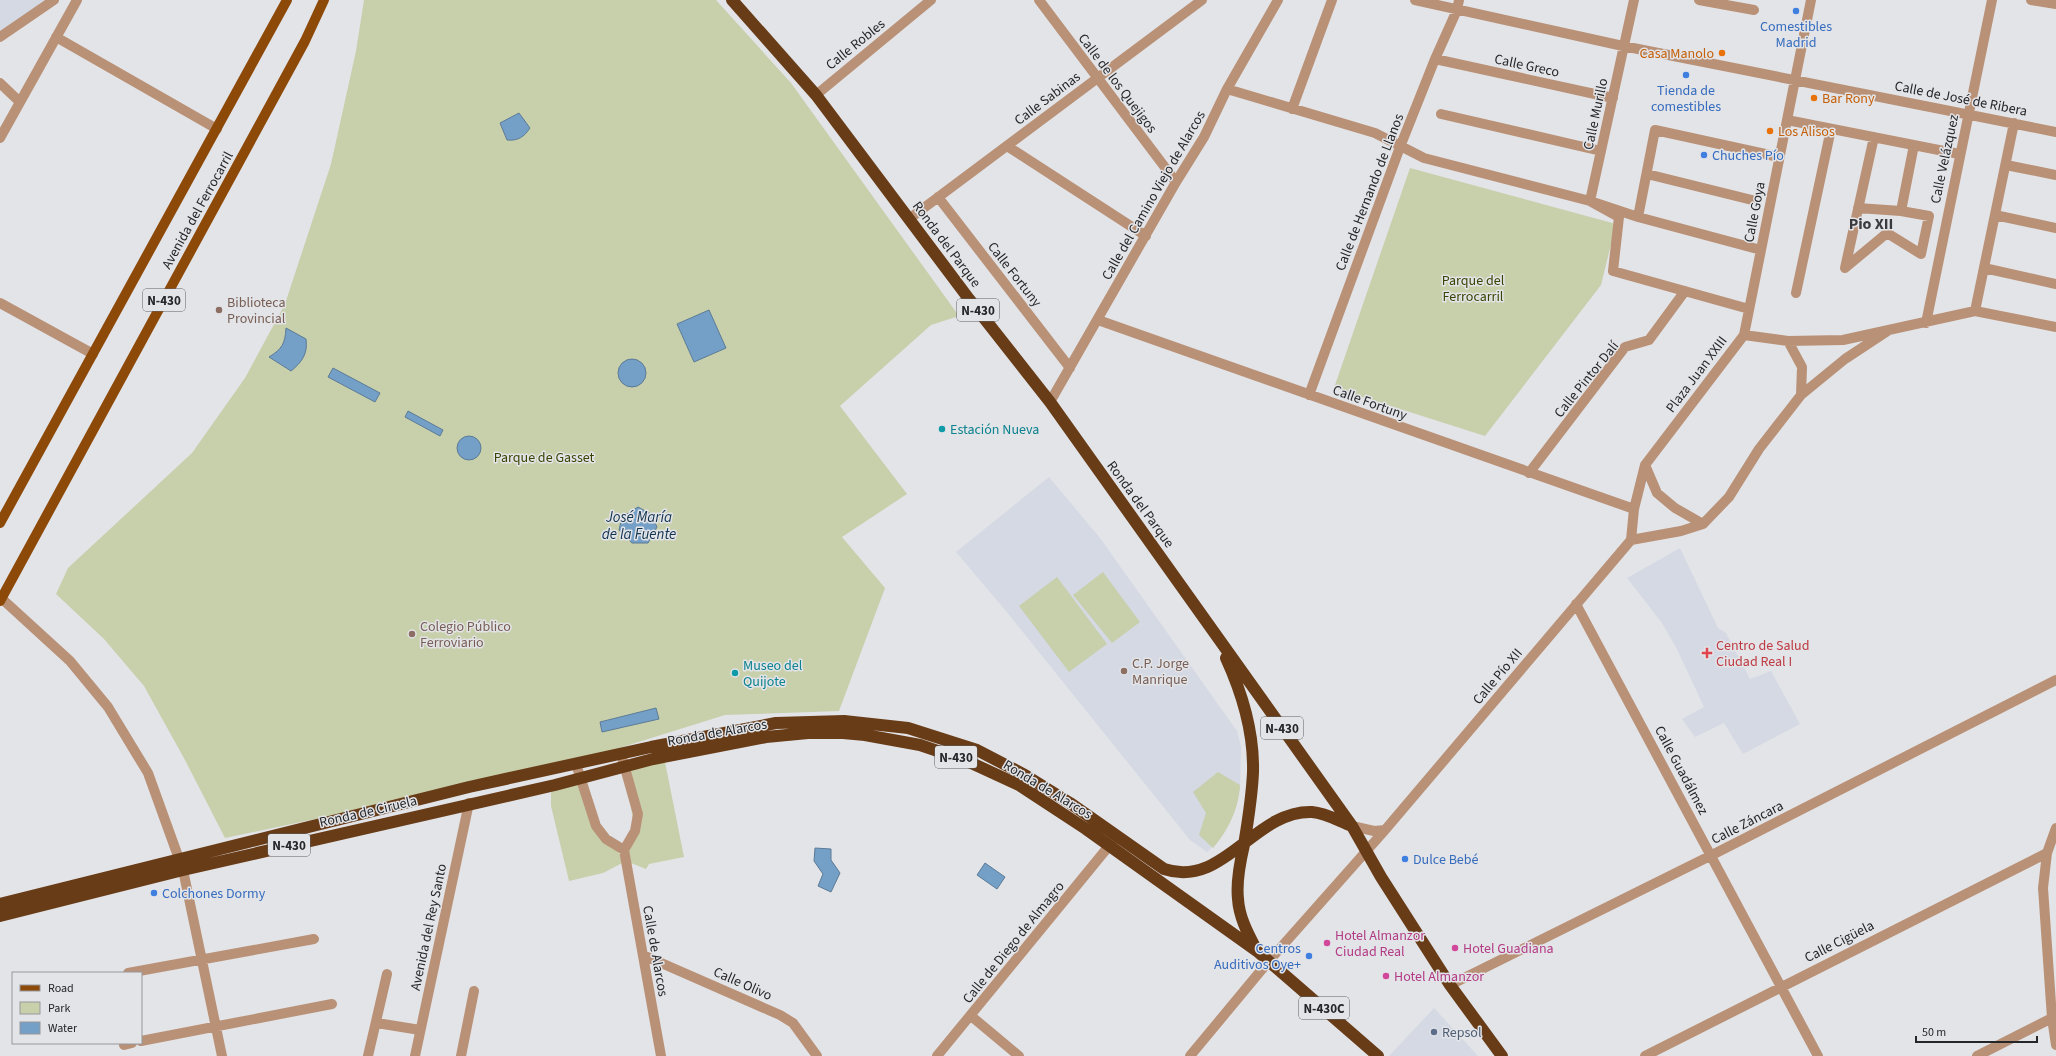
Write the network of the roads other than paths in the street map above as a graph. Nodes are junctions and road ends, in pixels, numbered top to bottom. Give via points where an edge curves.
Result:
1 (54, 0) edge
2 (77, 0) edge
3 (287, 0) edge
4 (324, 0) edge
5 (732, 0) edge
6 (931, 0) edge
7 (1038, 0) edge
8 (1202, 0) edge
9 (1278, 0) edge
10 (1332, 0) edge
11 (1415, 0) edge
12 (1459, 0) edge
13 (1634, 0) edge
14 (1698, 0) edge
15 (1811, 0) edge
16 (1992, 0) edge
17 (2031, 0) edge
18 (2056, 4) edge
19 (1457, 10) junction
20 (1754, 10) dead end
21 (0, 37) edge
22 (56, 37) junction
23 (1623, 46) junction
24 (1435, 59) junction
25 (1098, 78) junction
26 (1796, 79) junction
27 (0, 83) edge
28 (1227, 90) junction
29 (816, 94) junction
30 (1613, 98) junction
31 (20, 102) junction
32 (1292, 108) junction
33 (1441, 114) dead end
34 (1968, 114) junction
35 (1787, 120) junction
36 (2014, 123) junction
37 (217, 129) junction
38 (1831, 129) junction
39 (2056, 132) edge
40 (1874, 137) junction
41 (0, 138) edge
42 (1914, 145) junction
43 (1007, 146) junction
44 (1400, 147) junction
45 (1601, 151) junction
46 (1959, 154) junction
47 (1780, 157) junction
48 (2006, 165) junction
49 (1647, 174) junction
50 (2056, 175) edge
51 (1176, 182) junction
52 (938, 197) junction
53 (1752, 200) dead end
54 (1590, 201) junction
55 (1858, 208) junction
56 (1901, 211) junction
57 (1995, 215) junction
58 (1638, 217) junction
59 (909, 219) junction
60 (2056, 228) edge
61 (1146, 236) junction
62 (1761, 250) junction
63 (1984, 268) junction
64 (2056, 284) edge
65 (1685, 291) junction
66 (1796, 293) dead end
67 (0, 303) edge
68 (1749, 309) junction
69 (1975, 311) junction
70 (1098, 320) junction
71 (1926, 323) junction
72 (2056, 327) edge
73 (1889, 330) junction
74 (1744, 335) junction
75 (1788, 341) junction
76 (93, 354) junction
77 (1070, 368) junction
78 (1309, 395) junction
79 (1801, 395) junction
80 (1050, 402) junction
81 (1645, 465) junction
82 (1529, 474) junction
83 (1634, 509) junction
84 (0, 523) edge
85 (1703, 524) junction
86 (1631, 540) junction
87 (1, 600) edge
88 (1576, 604) junction
89 (1213, 630) junction
90 (2056, 680) edge
91 (621, 754) junction
92 (600, 758) joint
93 (576, 764) junction
94 (624, 766) junction
95 (603, 771) joint
96 (580, 778) junction
97 (469, 803) junction
98 (1352, 826) junction
99 (2056, 828) edge
100 (1385, 830) junction
101 (1117, 836) junction
102 (1244, 843) junction
103 (1109, 846) junction
104 (624, 850) junction
105 (1367, 851) junction
106 (2047, 853) junction
107 (1712, 856) junction
108 (178, 858) junction
109 (183, 870) junction
110 (0, 904) edge
111 (0, 916) edge
112 (314, 939) dead end
113 (1257, 950) junction
114 (643, 955) junction
115 (201, 958) junction
116 (1268, 962) junction
117 (133, 972) edge
118 (387, 974) dead end
119 (1450, 985) junction
120 (1780, 986) junction
121 (474, 991) dead end
122 (332, 1004) dead end
123 (971, 1016) junction
124 (2052, 1018) junction
125 (377, 1023) junction
126 (216, 1027) junction
127 (420, 1030) junction
128 (142, 1041) edge
129 (2056, 1045) edge
130 (222, 1056) edge
131 (368, 1056) edge
132 (414, 1056) edge
133 (461, 1056) edge
134 (661, 1056) edge
135 (818, 1056) edge
136 (937, 1056) edge
137 (1019, 1056) edge
138 (1190, 1056) edge
139 (1378, 1056) edge
140 (1502, 1056) edge
141 (1646, 1056) edge
142 (1818, 1056) edge
143 (1977, 1056) edge

1 - 21 street
2 - 22 street
3 - 37 main road, Avenida del Ferrocarril / N-430
4 - 87 main road, Avenida del Ferrocarril / N-430 via 301,48
5 - 29 highway, Ronda del Parque / N-430
6 - 29 street, Calle Robles
7 - 25 street, Calle de los Quejigos
8 - 25 street, Calle Sabinas
9 - 28 street, Calle del Camino Viejo de Alarcos
10 - 32 street
11 - 19 street, Calle de José de Ribera
12 - 19 street, Calle de Hernando de Llanos
13 - 23 street, Calle Murillo
14 - 20 street
15 - 26 street, Calle Goya
16 - 34 street, Calle Velázquez
17 - 18 street
19 - 23 street, Calle de José de Ribera
19 - 24 street, Calle de Hernando de Llanos
22 - 31 street
22 - 37 street
23 - 26 street, Calle de José de Ribera
23 - 30 street, Calle Murillo
24 - 30 street, Calle Greco
24 - 44 street, Calle de Hernando de Llanos
25 - 43 street, Calle Sabinas
25 - 51 street, Calle de los Quejigos
26 - 34 street, Calle de José de Ribera
26 - 35 street, Calle Goya
27 - 31 street
28 - 32 street
28 - 51 street, Calle del Camino Viejo de Alarcos via 1204,138
29 - 59 highway, Ronda del Parque / N-430
30 - 45 street, Calle Murillo
31 - 41 street
32 - 44 street via 1374,133
33 - 45 street
34 - 36 street, Calle de José de Ribera
34 - 46 street, Calle Velázquez
35 - 38 street
35 - 47 street, Calle Goya
36 - 39 street, Calle de José de Ribera
36 - 48 street
37 - 76 main road, Avenida del Ferrocarril / N-430
38 - 40 street
38 - 66 street
40 - 42 street
40 - 55 street
42 - 46 street
42 - 56 street
43 - 52 street, Calle Sabinas
43 - 61 street
44 - 54 street via 1424,158
44 - 78 street, Calle de Hernando de Llanos
45 - 54 street, Calle Murillo
46 - 71 street, Calle Velázquez
47 - 49 street via 1655,130
47 - 62 street, Calle Goya
48 - 50 street
48 - 57 street
49 - 53 street
49 - 58 street
51 - 61 street, Calle del Camino Viejo de Alarcos
52 - 59 street, Calle Sabinas
52 - 77 street, Calle Fortuny
54 - 58 street
54 - 65 street via 1619,217 1614,271
55 - 56 street
55 - 56 street via 1845,268 1888,233 1921,254 1929,216
57 - 60 street
57 - 63 street
58 - 62 street
59 - 80 highway, Ronda del Parque / N-430
61 - 70 street, Calle del Camino Viejo de Alarcos
62 - 68 street, Calle Goya
63 - 64 street
63 - 69 street
65 - 68 street
65 - 82 street, Calle Pintor Dalí via 1649,340 1625,348
67 - 76 street
68 - 74 street, Calle Goya
69 - 71 street, Plaza Juan XXIII
69 - 72 street
70 - 77 street, Calle del Camino Viejo de Alarcos
70 - 78 street, Calle Fortuny
71 - 73 street, Plaza Juan XXIII
73 - 75 street, Plaza Juan XXIII via 1843,340
73 - 79 street, Plaza Juan XXIII via 1845,359
74 - 75 street, Plaza Juan XXIII
74 - 81 street, Plaza Juan XXIII
75 - 79 street via 1802,367
76 - 84 main road, Avenida del Ferrocarril / N-430
77 - 80 street, Calle del Camino Viejo de Alarcos
78 - 82 street, Calle Fortuny
79 - 85 street, Plaza Juan XXIII via 1759,448 1728,497
80 - 89 highway, Ronda del Parque / N-430
81 - 83 street, Plaza Juan XXIII
81 - 85 street via 1657,493 1675,508
82 - 83 street, Calle Fortuny
83 - 86 street, Plaza Juan XXIII
85 - 86 street, Plaza Juan XXIII via 1682,531
86 - 88 street, Calle Pío XII
87 - 108 street via 70,661 108,707 148,773
88 - 100 street, Calle Pío XII
88 - 107 street, Calle Guadálmez
89 - 98 highway, Ronda del Parque / N-430
89 - 102 highway, Ronda del Parque via 1234,676 1249,720 1253,774
90 - 107 street, Calle Záncara
91 - 92 highway, Ronda de Alarcos / N-430
91 - 94 street
91 - 101 highway, Ronda de Alarcos / N-430 via 776,723 844,722 908,728 977,750 1024,775
92 - 93 highway, Ronda de Ciruela / N-430
93 - 96 street
93 - 108 highway, Ronda de Ciruela / N-430 via 469,787
94 - 95 highway, Ronda de Alarcos / N-430
94 - 103 highway, Ronda de Alarcos / N-430 via 766,737 808,733 865,735 920,745 967,761 1019,785
94 - 104 street via 638,814 635,831
95 - 96 highway, Ronda de Ciruela / N-430
96 - 97 highway, Ronda de Ciruela / N-430
96 - 104 street via 596,826 606,839
97 - 109 highway, Ronda de Ciruela / N-430
97 - 127 street, Avenida del Rey Santo
98 - 100 street via 1374,831
98 - 102 highway via 1327,815 1312,812 1295,814 1276,822
98 - 105 highway, Ronda del Parque
99 - 106 street
100 - 105 street, Calle Pío XII
101 - 102 highway, Ronda de Alarcos / N-430 via 1164,869 1187,873 1211,866
101 - 103 street, Calle de Diego de Almagro
102 - 113 highway, Ronda del Parque via 1237,881 1238,898 1246,930
103 - 113 highway, Ronda de Alarcos / N-430
103 - 123 street, Calle de Diego de Almagro
104 - 114 street, Calle de Alarcos
105 - 116 street, Calle Pío XII
105 - 119 highway, Ronda del Parque
106 - 120 street, Calle Cigüela
106 - 124 street via 2043,888
107 - 119 street, Calle Záncara
107 - 120 street, Calle Guadálmez
108 - 109 street
108 - 110 highway, Ronda de Ciruela / N-430
109 - 111 highway, Ronda de Ciruela / N-430
109 - 115 street
112 - 115 street
113 - 116 highway
114 - 134 street, Calle de Alarcos
114 - 135 street, Calle Olivo via 780,1015 793,1023
115 - 117 street
115 - 126 street
116 - 138 street, Calle Pío XII
116 - 139 highway, N-430C
118 - 125 street
119 - 140 highway, Ronda del Parque
120 - 141 street, Calle Cigüela
120 - 142 street, Calle Guadálmez
121 - 133 street
122 - 126 street
123 - 136 street, Calle de Diego de Almagro
123 - 137 street
124 - 129 street
124 - 143 street
125 - 127 street
125 - 131 street
126 - 128 street
126 - 130 street
127 - 132 street, Avenida del Rey Santo

